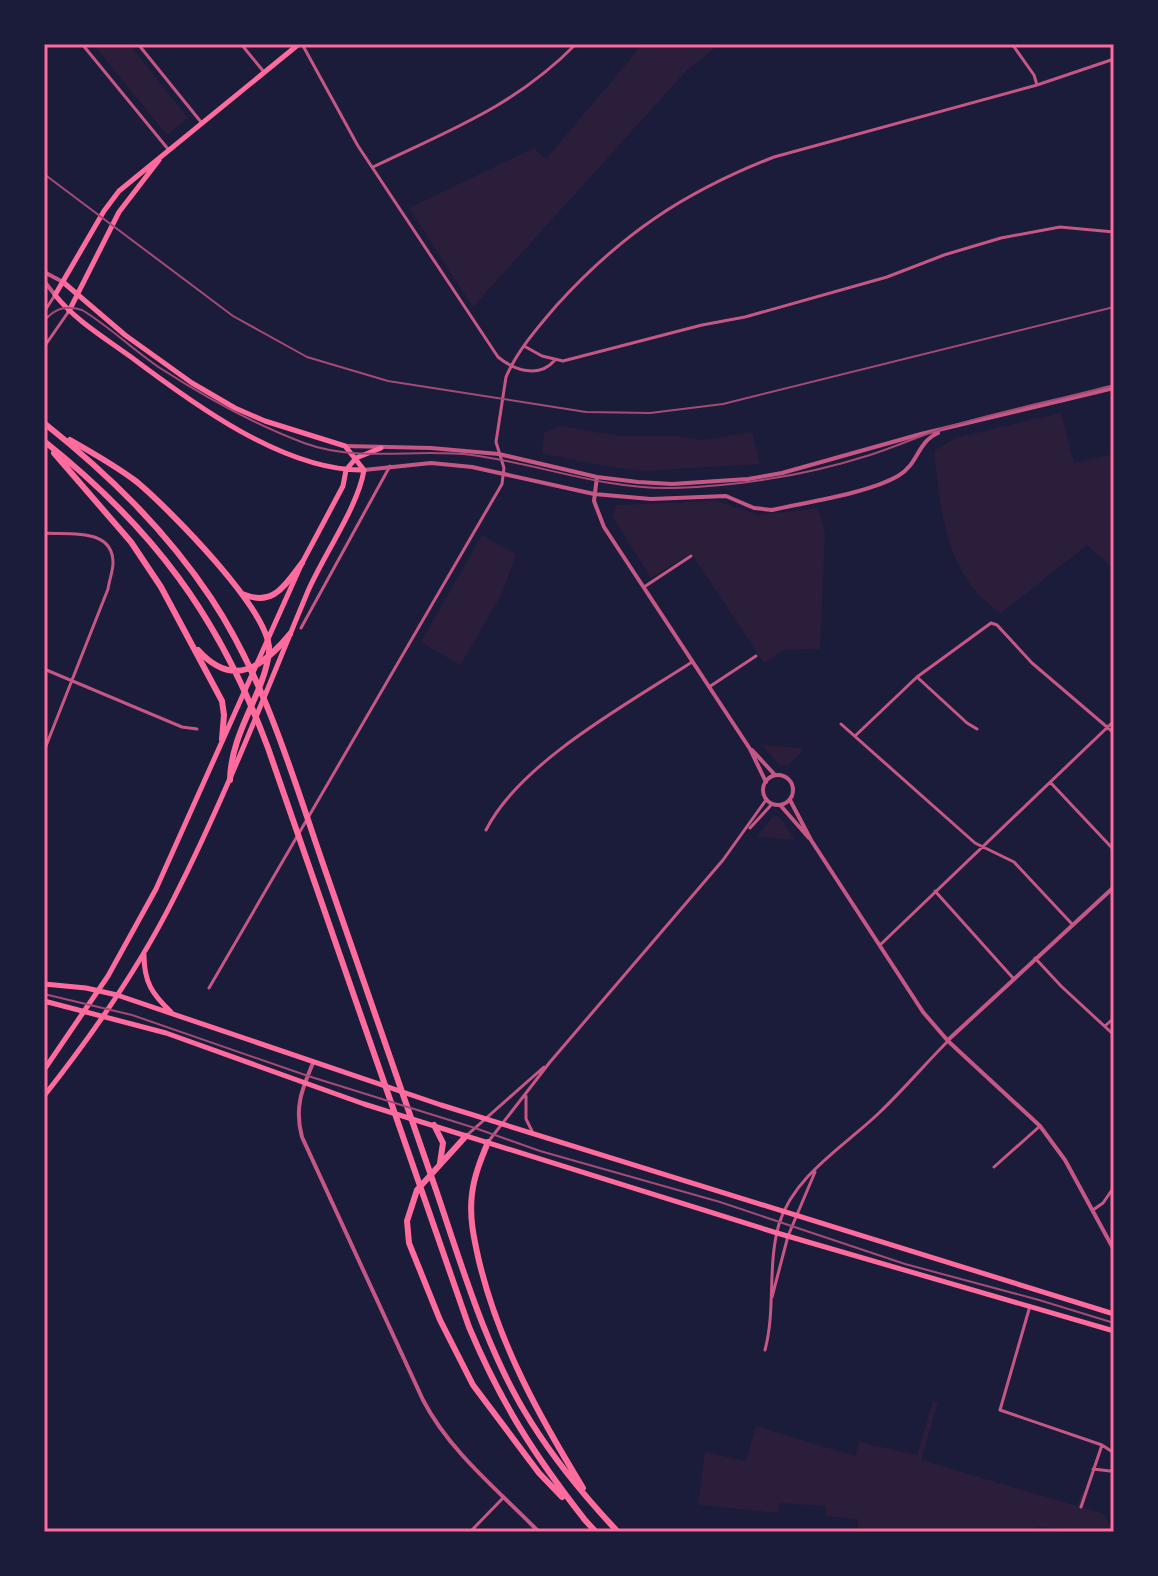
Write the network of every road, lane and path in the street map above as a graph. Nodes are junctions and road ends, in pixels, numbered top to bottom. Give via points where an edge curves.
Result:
1 (82, 44) edge
2 (138, 44) edge
3 (241, 44) edge
4 (301, 44) edge
5 (576, 44) edge
6 (1012, 44) edge
7 (1114, 59) edge
8 (264, 72) junction
9 (1037, 85) junction
10 (202, 123) junction
11 (169, 151) junction
12 (162, 157) junction
13 (373, 167) junction
14 (1114, 232) edge
15 (44, 272) edge
16 (44, 281) edge
17 (63, 282) junction
18 (55, 295) junction
19 (77, 295) junction
20 (69, 311) junction
21 (44, 312) edge
22 (524, 346) junction
23 (44, 347) edge
24 (555, 360) junction
25 (510, 367) junction
26 (1114, 388) edge
27 (44, 423) edge
28 (51, 429) junction
29 (948, 429) junction
30 (44, 442) edge
31 (345, 446) junction
32 (381, 448) junction
33 (499, 454) junction
34 (355, 458) junction
35 (390, 466) junction
36 (346, 470) junction
37 (364, 470) junction
38 (503, 473) junction
39 (597, 477) junction
40 (594, 494) junction
41 (44, 533) edge
42 (691, 556) dead end
43 (302, 563) junction
44 (644, 587) junction
45 (240, 593) junction
46 (301, 628) dead end
47 (290, 634) junction
48 (268, 638) junction
49 (191, 641) junction
50 (756, 656) dead end
51 (267, 660) junction
52 (692, 662) junction
53 (255, 666) junction
54 (44, 669) edge
55 (917, 677) junction
56 (71, 681) junction
57 (709, 687) junction
58 (1114, 721) edge
59 (841, 724) dead end
60 (1107, 728) junction
61 (197, 729) dead end
62 (977, 729) dead end
63 (1114, 733) edge
64 (855, 736) junction
65 (222, 739) junction
66 (750, 749) junction
67 (44, 751) edge
68 (775, 775) junction
69 (230, 780) junction
70 (766, 782) junction
71 (1050, 782) junction
72 (766, 800) junction
73 (790, 800) junction
74 (772, 804) junction
75 (781, 806) junction
76 (486, 830) dead end
77 (747, 830) junction
78 (811, 840) junction
79 (981, 846) junction
80 (1114, 850) edge
81 (1114, 887) edge
82 (935, 891) junction
83 (1072, 924) junction
84 (880, 945) junction
85 (144, 952) junction
86 (1035, 958) junction
87 (1013, 978) junction
88 (44, 984) edge
89 (209, 988) dead end
90 (98, 990) junction
91 (117, 995) junction
92 (44, 1001) edge
93 (85, 1011) junction
94 (172, 1012) junction
95 (103, 1016) junction
96 (1114, 1018) edge
97 (1104, 1026) junction
98 (1114, 1035) edge
99 (948, 1041) junction
100 (550, 1062) junction
101 (313, 1063) junction
102 (44, 1070) edge
103 (304, 1083) junction
104 (44, 1096) edge
105 (526, 1096) junction
106 (485, 1118) junction
107 (500, 1123) junction
108 (434, 1125) junction
109 (1040, 1126) junction
110 (535, 1134) junction
111 (466, 1136) junction
112 (488, 1142) junction
113 (440, 1163) junction
114 (994, 1167) dead end
115 (817, 1169) junction
116 (1114, 1187) edge
117 (1093, 1210) junction
118 (784, 1212) junction
119 (795, 1216) junction
120 (777, 1233) junction
121 (788, 1236) junction
122 (1114, 1250) edge
123 (771, 1304) junction
124 (1030, 1306) junction
125 (1114, 1314) edge
126 (1114, 1331) edge
127 (765, 1350) dead end
128 (1102, 1445) junction
129 (1114, 1453) edge
130 (1093, 1469) junction
131 (1114, 1469) edge
132 (505, 1497) junction
133 (593, 1505) junction
134 (1081, 1507) dead end
135 (585, 1520) junction
136 (470, 1532) edge
137 (539, 1532) edge
138 (596, 1532) edge
139 (618, 1532) edge

1 - 11 street
2 - 10 street
3 - 8 street
4 - 8 main road
4 - 13 street
5 - 13 street via 512,99
6 - 9 street
7 - 9 street
8 - 10 main road
9 - 22 street via 774,157 702,189 613,248
10 - 11 main road
11 - 12 main road
12 - 17 main road via 119,191
12 - 19 main road via 119,212
13 - 25 street via 498,357
14 - 24 street via 1060,227 1001,238 745,317
15 - 17 street
16 - 18 street
17 - 18 main road
17 - 19 main road
18 - 20 main road
18 - 21 street
19 - 20 main road
19 - 31 main road via 192,383 235,408
20 - 23 street
20 - 36 main road via 206,412 316,464
22 - 24 street
22 - 25 street
24 - 25 street via 540,369
25 - 33 street via 496,442
26 - 29 street
27 - 28 highway
28 - 45 highway via 160,501
28 - 133 highway via 148,517 231,630 282,744 503,1371 557,1463
29 - 39 street via 748,479 672,484
29 - 40 street via 929,437 912,467 886,482 772,510 726,496 651,499
30 - 49 highway via 131,542
30 - 135 highway via 138,526 169,562 244,686 469,1327 534,1454
31 - 32 street
31 - 34 main road
32 - 33 street
32 - 34 main road
33 - 38 street
33 - 39 street
34 - 36 main road
34 - 37 main road
35 - 37 street
35 - 38 street via 431,463
35 - 46 street
36 - 37 main road
36 - 43 main road via 343,486
37 - 47 main road
38 - 40 street
38 - 89 street via 502,484
39 - 40 street
40 - 44 street via 597,514
41 - 56 street via 97,537 113,563 108,589
42 - 44 street
43 - 45 highway via 269,598
43 - 48 main road
44 - 52 street
45 - 48 highway
47 - 51 highway
47 - 69 main road
48 - 51 highway
48 - 53 main road
49 - 53 highway via 217,667 238,671
49 - 65 highway via 222,701
50 - 57 street
51 - 53 highway
51 - 69 highway via 240,729
52 - 57 street
52 - 76 street via 552,754 494,814
53 - 65 main road
54 - 56 street
55 - 60 street via 987,624 997,625
55 - 62 street
55 - 64 street
56 - 61 street
56 - 67 street
57 - 66 street
58 - 60 street
59 - 64 street
60 - 63 street
60 - 71 street
64 - 79 street
65 - 90 main road via 156,889
66 - 68 street
66 - 70 street
68 - 70 street
68 - 73 street via 790,780
69 - 85 main road
70 - 72 street
71 - 79 street
71 - 80 street
72 - 74 street
72 - 77 street
73 - 75 street
73 - 78 street
74 - 75 street
74 - 77 street
75 - 78 street
77 - 100 street
78 - 84 street
79 - 82 street
79 - 83 street via 1022,869
81 - 83 street
82 - 84 street
82 - 87 street
83 - 86 street
84 - 99 street
85 - 91 main road
85 - 94 main road via 149,988
86 - 87 street
86 - 97 street
87 - 99 street
88 - 90 main road
90 - 91 main road
90 - 93 main road
91 - 94 main road
91 - 95 main road
92 - 93 main road
93 - 95 main road
93 - 102 main road
94 - 101 main road
95 - 103 main road
95 - 104 main road
96 - 97 street
97 - 98 street
99 - 109 street
99 - 115 street
100 - 105 street
100 - 106 street
101 - 103 street
101 - 106 main road
103 - 108 main road
103 - 132 street via 297,1111 302,1137 419,1393 436,1426
105 - 107 street
105 - 110 street via 526,1119
106 - 107 main road
106 - 111 street
107 - 110 main road
107 - 112 street
108 - 111 main road
108 - 113 highway via 443,1143
109 - 114 street
109 - 117 street
110 - 118 main road
111 - 112 main road
111 - 113 highway
112 - 120 main road
112 - 133 highway via 474,1182 471,1212 483,1276 527,1392
113 - 135 highway via 417,1190 407,1221 419,1271 473,1385 539,1473
115 - 118 street
115 - 119 street
116 - 117 street
117 - 122 street
118 - 119 main road
118 - 120 street
119 - 121 street
119 - 125 main road
120 - 121 main road
120 - 123 street via 769,1280
121 - 123 street
121 - 124 main road
123 - 127 street
124 - 126 main road
124 - 128 street via 1000,1410
128 - 129 street
128 - 130 street
130 - 131 street
130 - 134 street
132 - 136 street
132 - 137 street
133 - 139 highway
135 - 138 highway

